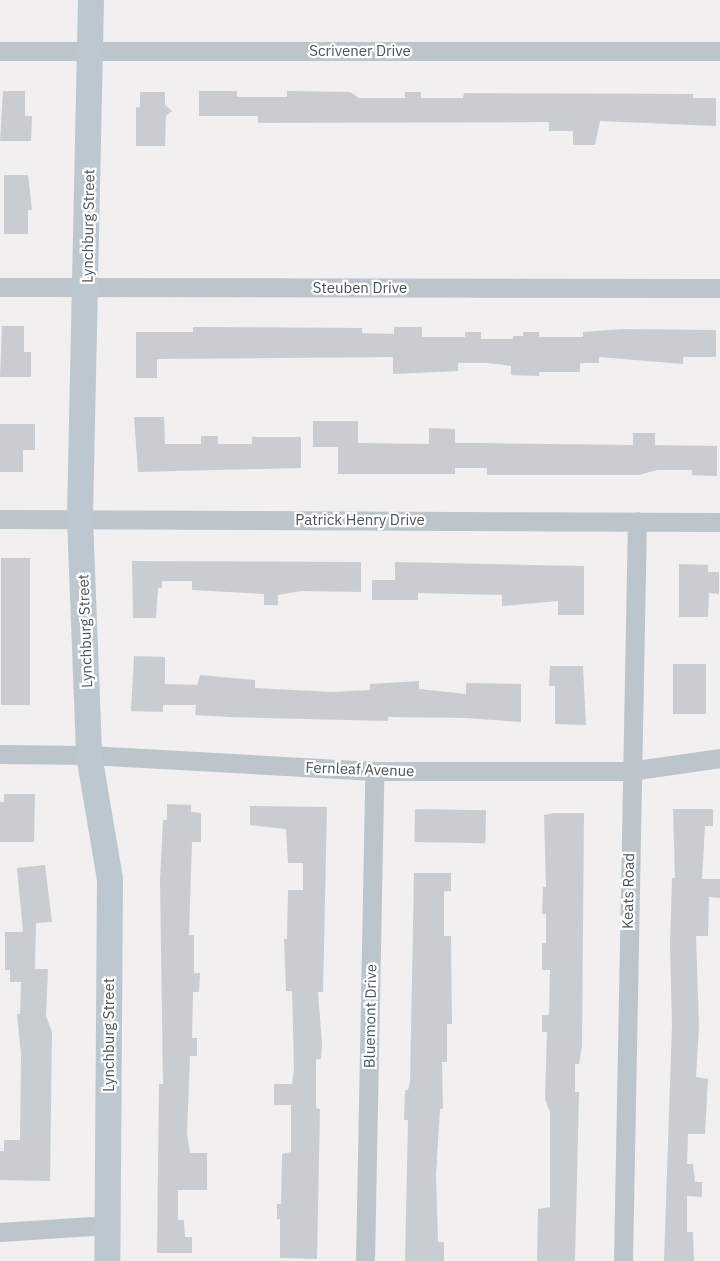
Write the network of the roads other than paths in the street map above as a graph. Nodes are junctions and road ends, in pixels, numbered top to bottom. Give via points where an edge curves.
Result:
1 (91, 0) edge
2 (90, 50) junction
3 (0, 51) edge
4 (720, 52) edge
5 (0, 287) edge
6 (87, 288) junction
7 (720, 288) edge
8 (80, 518) junction
9 (0, 519) edge
10 (637, 521) junction
11 (720, 522) edge
12 (0, 754) edge
13 (89, 755) junction
14 (720, 758) edge
15 (374, 771) junction
16 (630, 771) junction
17 (108, 1225) junction
18 (0, 1232) edge
19 (108, 1261) edge
20 (365, 1261) edge
21 (623, 1261) edge

1 - 2 street, Lynchburg Street
2 - 3 street, Scrivener Drive
2 - 4 street, Scrivener Drive
2 - 6 street, Lynchburg Street
5 - 6 street, Steuben Drive
6 - 7 street, Steuben Drive
6 - 8 street, Lynchburg Street
8 - 9 street, Patrick Henry Drive
8 - 10 street, Patrick Henry Drive
8 - 13 street, Lynchburg Street
10 - 11 street, Patrick Henry Drive
10 - 16 street, Keats Road
12 - 13 street, Fernleaf Avenue
13 - 15 street, Fernleaf Avenue
13 - 17 street, Lynchburg Street via 110,879
14 - 16 street, Fernleaf Avenue
15 - 16 street, Fernleaf Avenue
15 - 20 street, Bluemont Drive
16 - 21 street, Keats Road
17 - 18 street
17 - 19 street, Lynchburg Street

